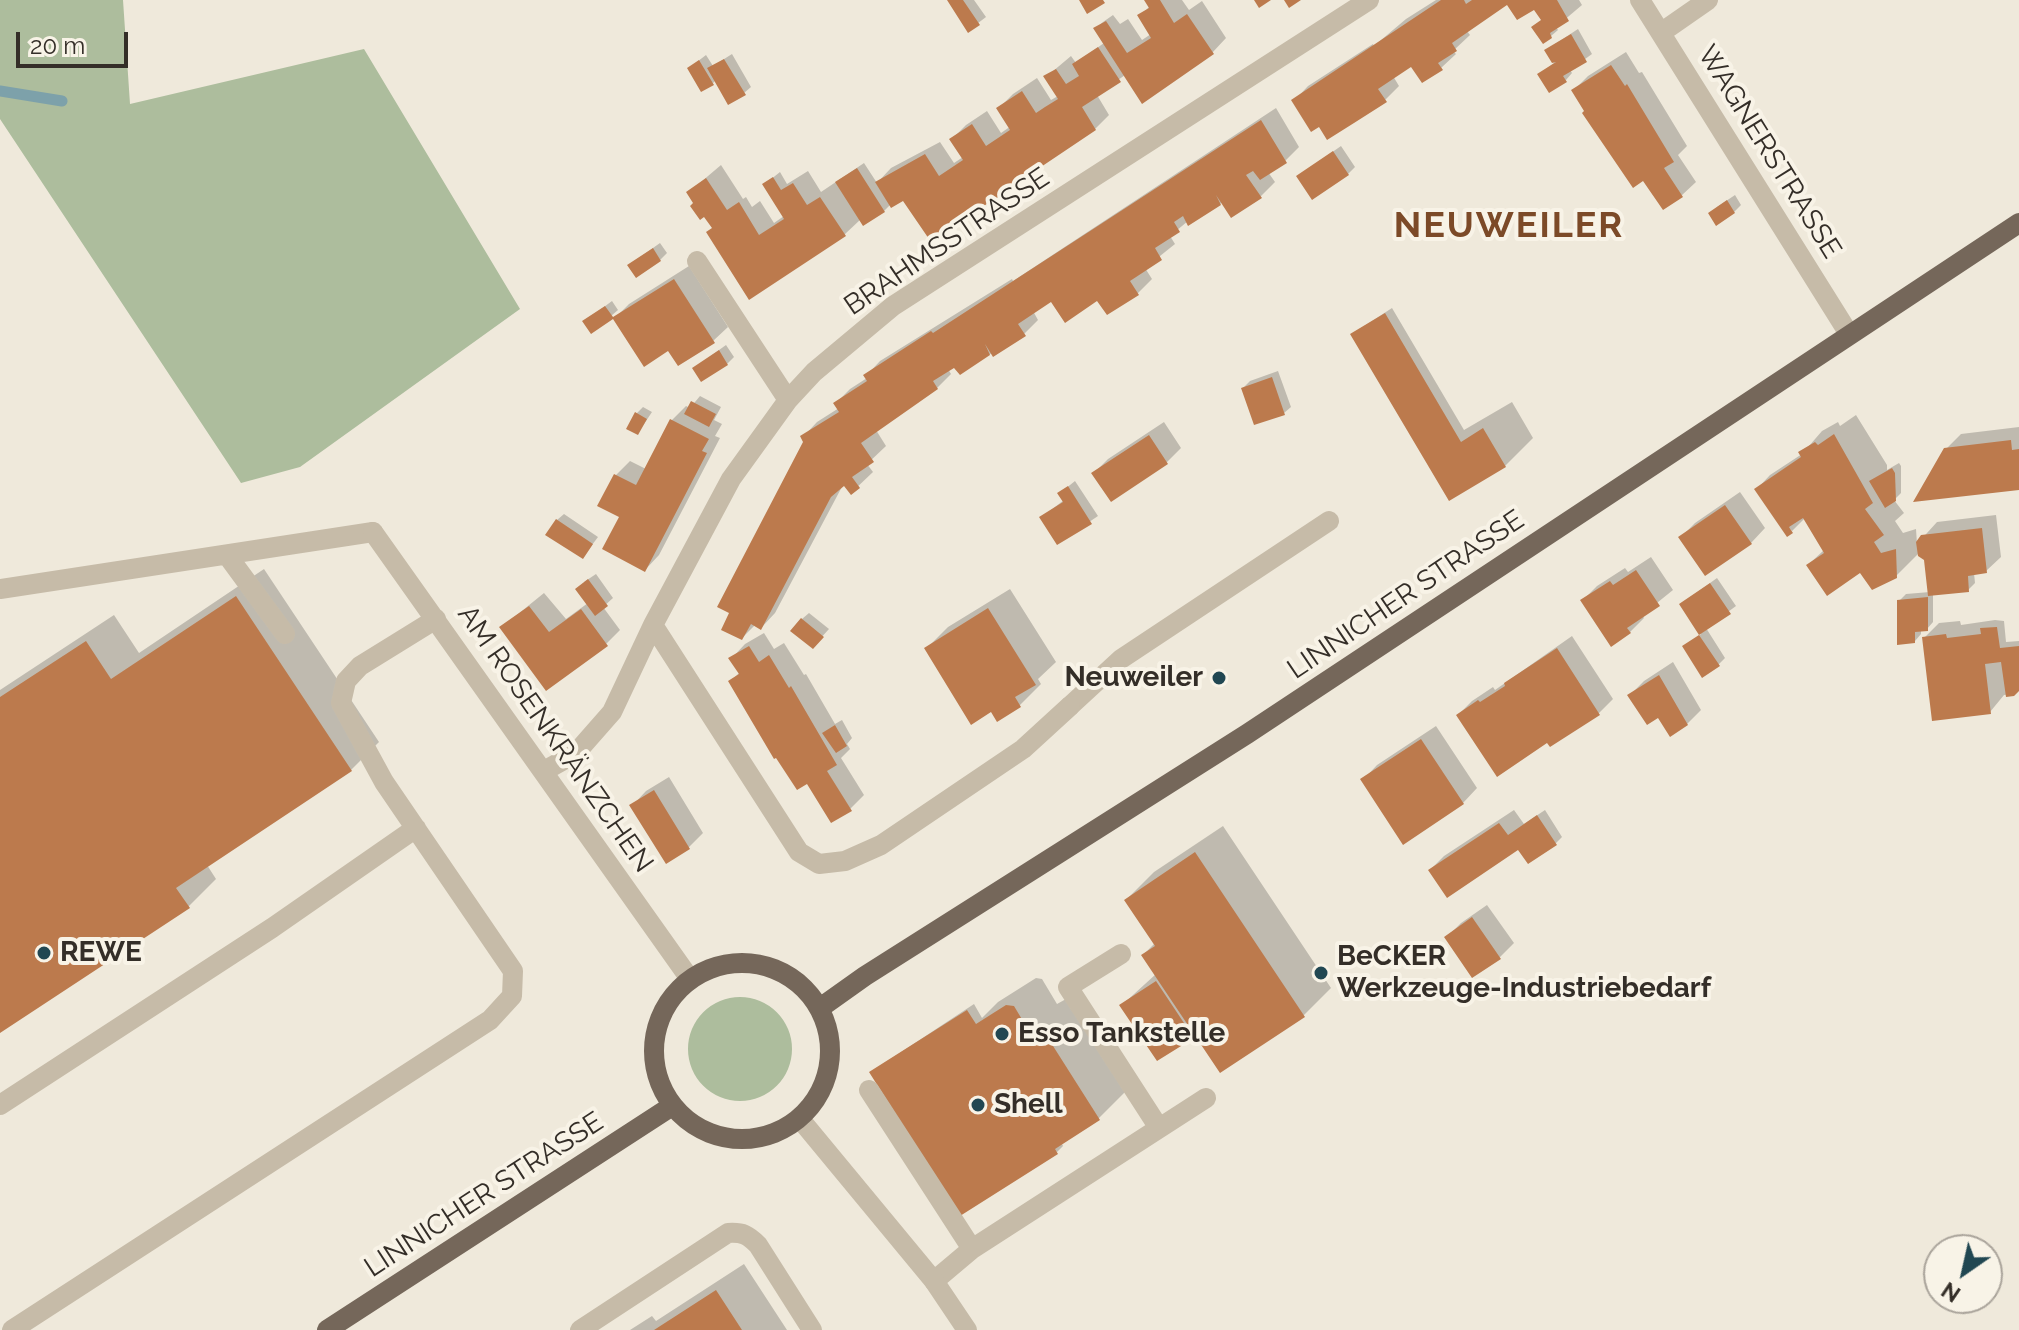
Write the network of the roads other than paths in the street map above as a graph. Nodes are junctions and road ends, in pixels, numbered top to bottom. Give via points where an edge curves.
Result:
1 (1369, 0) edge
2 (1640, 0) edge
3 (1708, 0) edge
4 (1662, 32) junction
5 (2019, 223) edge
6 (697, 261) dead end
7 (1849, 334) junction
8 (788, 400) junction
9 (1329, 521) dead end
10 (227, 555) junction
11 (0, 589) edge
12 (436, 619) junction
13 (653, 625) junction
14 (285, 634) dead end
15 (544, 771) junction
16 (416, 828) junction
17 (1121, 954) dead end
18 (690, 979) junction
19 (820, 1008) junction
20 (869, 1090) dead end
21 (1206, 1098) dead end
22 (0, 1105) edge
23 (672, 1106) junction
24 (800, 1119) junction
25 (1159, 1128) junction
26 (972, 1249) junction
27 (934, 1281) junction
28 (12, 1330) edge
29 (327, 1330) edge
30 (580, 1330) edge
31 (812, 1330) edge
32 (967, 1330) edge

1 - 8 street, BRAHMSSTRASSE via 893,306
2 - 4 street, WAGNERSTRASSE
3 - 4 street
4 - 7 street, WAGNERSTRASSE
5 - 7 main road, LINNICHER STRASSE
6 - 8 street
7 - 19 main road, LINNICHER STRASSE via 1247,734
8 - 13 street, BRAHMSSTRASSE via 731,479
9 - 13 street via 1121,659 1023,749 881,845 845,861 819,864 799,852
10 - 11 street
10 - 12 street, AM ROSENKRÄNZCHEN via 373,532
10 - 14 street
12 - 15 street, AM ROSENKRÄNZCHEN
12 - 16 street via 360,666 346,681 341,703
13 - 15 street, BRAHMSSTRASSE via 612,712 576,753
15 - 18 street, AM ROSENKRÄNZCHEN
16 - 22 street
16 - 28 street via 513,971 512,996 490,1020
17 - 25 street via 1068,987
18 - 19 main road via 724,964 762,964 795,980
18 - 23 main road via 669,999 657,1025 653,1053 658,1081
19 - 24 main road via 830,1037 830,1067 820,1096
20 - 26 street
21 - 25 street
23 - 24 main road via 693,1126 719,1137 748,1140 776,1134
23 - 29 main road, LINNICHER STRASSE
24 - 27 street
25 - 26 street
26 - 27 street
27 - 32 street
30 - 31 street via 737,1232 758,1245

